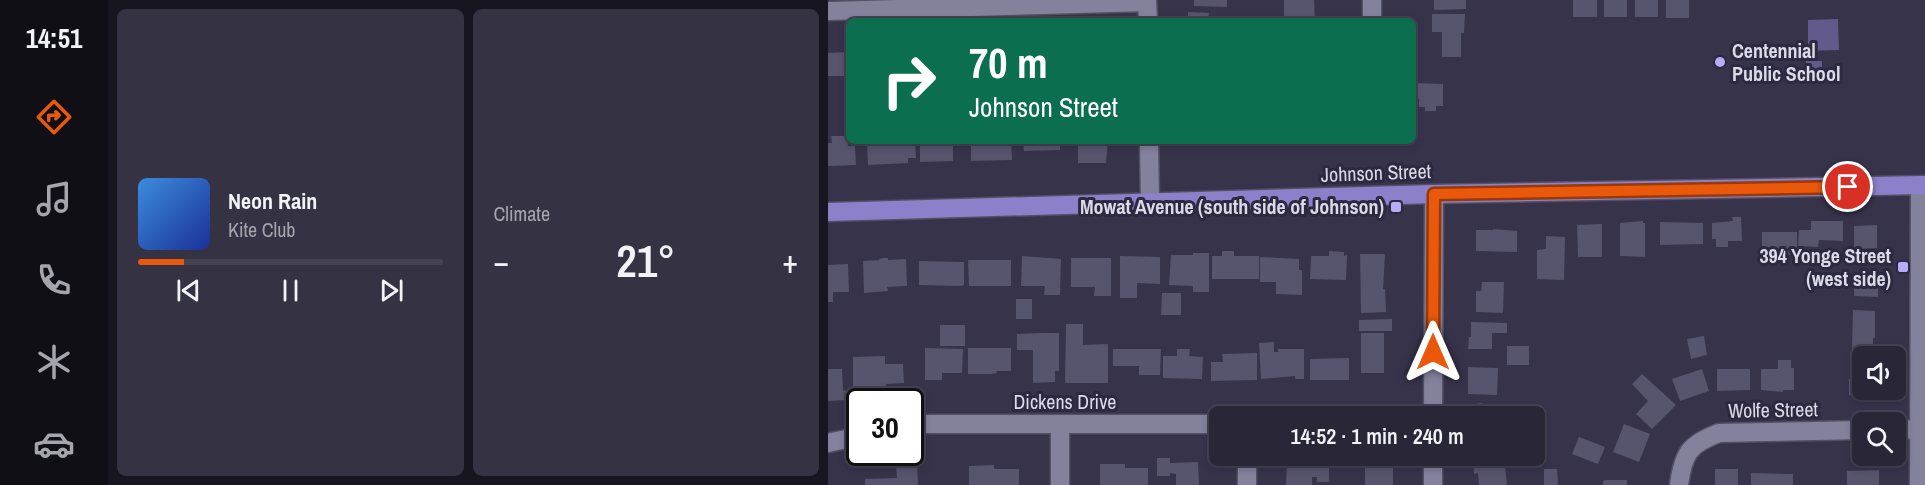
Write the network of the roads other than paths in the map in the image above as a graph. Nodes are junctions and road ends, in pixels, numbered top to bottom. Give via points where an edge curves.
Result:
1 (1372, 0) edge
2 (1147, 1) edge
3 (828, 11) edge
4 (1148, 18) edge
5 (1372, 18) edge
6 (1149, 144) edge
7 (1922, 185) edge
8 (1434, 194) junction
9 (1150, 202) junction
10 (828, 212) edge
11 (1433, 406) edge
12 (924, 424) edge
13 (1209, 424) edge
14 (1060, 425) junction
15 (1906, 429) edge
16 (1919, 429) junction
17 (1852, 430) edge
18 (846, 439) edge
19 (828, 443) edge
20 (1247, 466) edge
21 (1433, 466) edge
22 (1060, 485) edge
23 (1247, 485) edge
24 (1433, 485) edge
25 (1678, 485) edge
26 (1919, 485) edge

1 - 5 street
2 - 3 street
2 - 4 street
6 - 9 street
7 - 8 main road, Johnson Street
7 - 16 street
8 - 9 main road, Johnson Street
8 - 11 street
9 - 10 main road, Johnson Street
12 - 14 street, Dickens Drive
13 - 14 street, Dickens Drive
14 - 22 street
15 - 16 street
16 - 26 street
17 - 25 street, Wolfe Street via 1719,433 1700,440 1688,452
18 - 19 street
20 - 23 street
21 - 24 street

